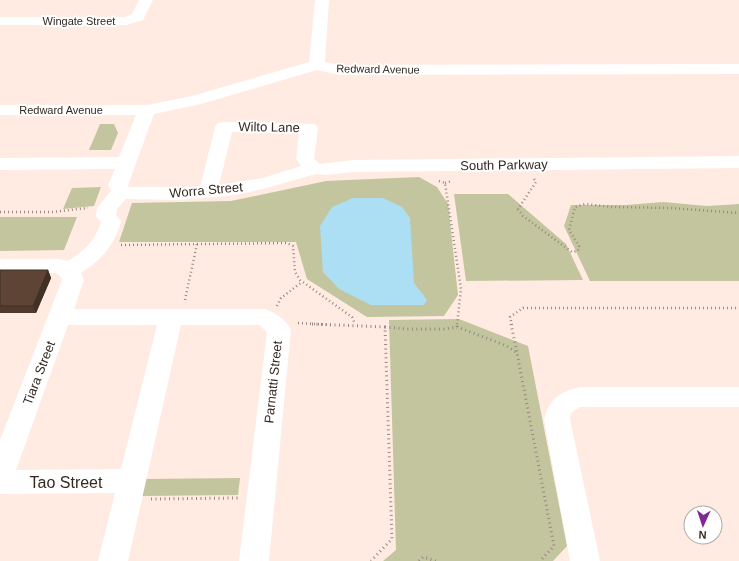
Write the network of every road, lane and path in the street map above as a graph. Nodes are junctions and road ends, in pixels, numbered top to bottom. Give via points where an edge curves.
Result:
1 (146, 0) edge
2 (322, 0) edge
3 (0, 21) edge
4 (317, 65) junction
5 (739, 69) edge
6 (0, 110) edge
7 (147, 110) junction
8 (739, 162) edge
9 (126, 163) junction
10 (0, 164) edge
11 (419, 166) junction
12 (314, 168) junction
13 (532, 175) dead end
14 (121, 192) junction
15 (208, 192) junction
16 (89, 208) dead end
17 (0, 212) edge
18 (739, 213) edge
19 (197, 244) junction
20 (113, 245) dead end
21 (0, 266) edge
22 (78, 266) junction
23 (302, 282) junction
24 (276, 306) dead end
25 (739, 308) edge
26 (60, 317) junction
27 (177, 317) junction
28 (291, 323) dead end
29 (355, 324) junction
30 (385, 327) junction
31 (457, 327) junction
32 (517, 353) junction
33 (739, 397) edge
34 (0, 476) edge
35 (0, 482) edge
36 (130, 490) junction
37 (240, 498) dead end
38 (113, 561) edge
39 (254, 561) edge
40 (371, 561) edge
41 (419, 561) edge
42 (436, 561) edge
43 (540, 561) edge
44 (585, 561) edge

1 - 3 street, Wingate Street via 138,17 126,21
2 - 4 street
4 - 5 street, Redward Avenue via 340,70
4 - 7 street, Redward Avenue via 195,100
6 - 7 street, Redward Avenue
7 - 9 street
8 - 11 street, South Parkway
9 - 10 street
9 - 14 street via 118,185
11 - 12 street, South Parkway via 353,166 326,170
11 - 31 path via 420,173 445,183 461,289
12 - 15 street, Worra Street via 290,177 231,190
12 - 15 street, Wilto Lane via 307,164 305,159 309,128 224,127
13 - 18 path via 536,182 524,196 518,209 523,216 572,252 578,251 579,246 569,230 575,207 585,204
14 - 15 street, Worra Street via 137,195
14 - 22 street via 106,208 106,216 111,221 108,233 96,253
16 - 17 path via 52,212
19 - 20 path
19 - 23 path via 287,243 293,246 295,272
19 - 27 path
21 - 22 street
22 - 26 street, Tiara Street
23 - 24 path via 281,298
23 - 29 path via 352,317
25 - 32 path via 523,308 510,317
26 - 27 street, Parnatti Street
26 - 34 street, Tiara Street
27 - 36 street
27 - 39 street, Parnatti Street via 264,317 279,328
28 - 29 path
29 - 30 path
30 - 31 path
30 - 40 path via 392,539
31 - 32 path via 507,346
32 - 43 path via 554,546
33 - 44 street via 580,397 572,398 560,407 557,419
35 - 36 street, Tao Street
36 - 37 path
36 - 38 street
41 - 42 path via 423,557

